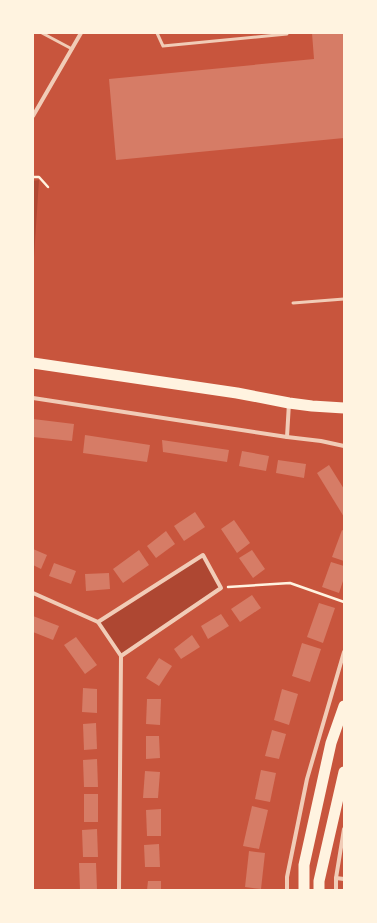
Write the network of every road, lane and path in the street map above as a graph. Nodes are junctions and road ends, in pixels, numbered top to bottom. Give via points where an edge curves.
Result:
1 (42, 33) edge
2 (81, 33) edge
3 (158, 33) edge
4 (287, 34) edge
5 (72, 49) junction
6 (33, 116) edge
7 (33, 177) edge
8 (48, 187) dead end
9 (344, 299) edge
10 (293, 303) dead end
11 (33, 363) edge
12 (33, 398) edge
13 (344, 402) edge
14 (289, 403) junction
15 (312, 406) junction
16 (344, 408) edge
17 (287, 437) junction
18 (344, 446) edge
19 (221, 588) junction
20 (33, 594) edge
21 (344, 602) edge
22 (98, 622) junction
23 (344, 652) edge
24 (121, 656) junction
25 (344, 706) edge
26 (344, 772) edge
27 (344, 829) edge
28 (336, 878) junction
29 (344, 879) edge
30 (119, 890) edge
31 (287, 890) edge
32 (304, 890) edge
33 (319, 890) edge
34 (336, 890) edge

1 - 5 lane
2 - 5 street
3 - 4 lane via 163,46
5 - 6 street
7 - 8 path via 39,177
9 - 10 lane
11 - 14 highway
12 - 17 street
13 - 15 highway
14 - 15 highway
14 - 17 street
15 - 16 highway
17 - 18 street
19 - 21 path via 290,583
19 - 22 street via 203,555
19 - 24 street
20 - 22 street
22 - 24 street
23 - 31 street via 307,779 287,877
24 - 30 street
25 - 32 highway via 331,743 304,865
26 - 33 highway
27 - 28 street
28 - 29 street
28 - 34 street

